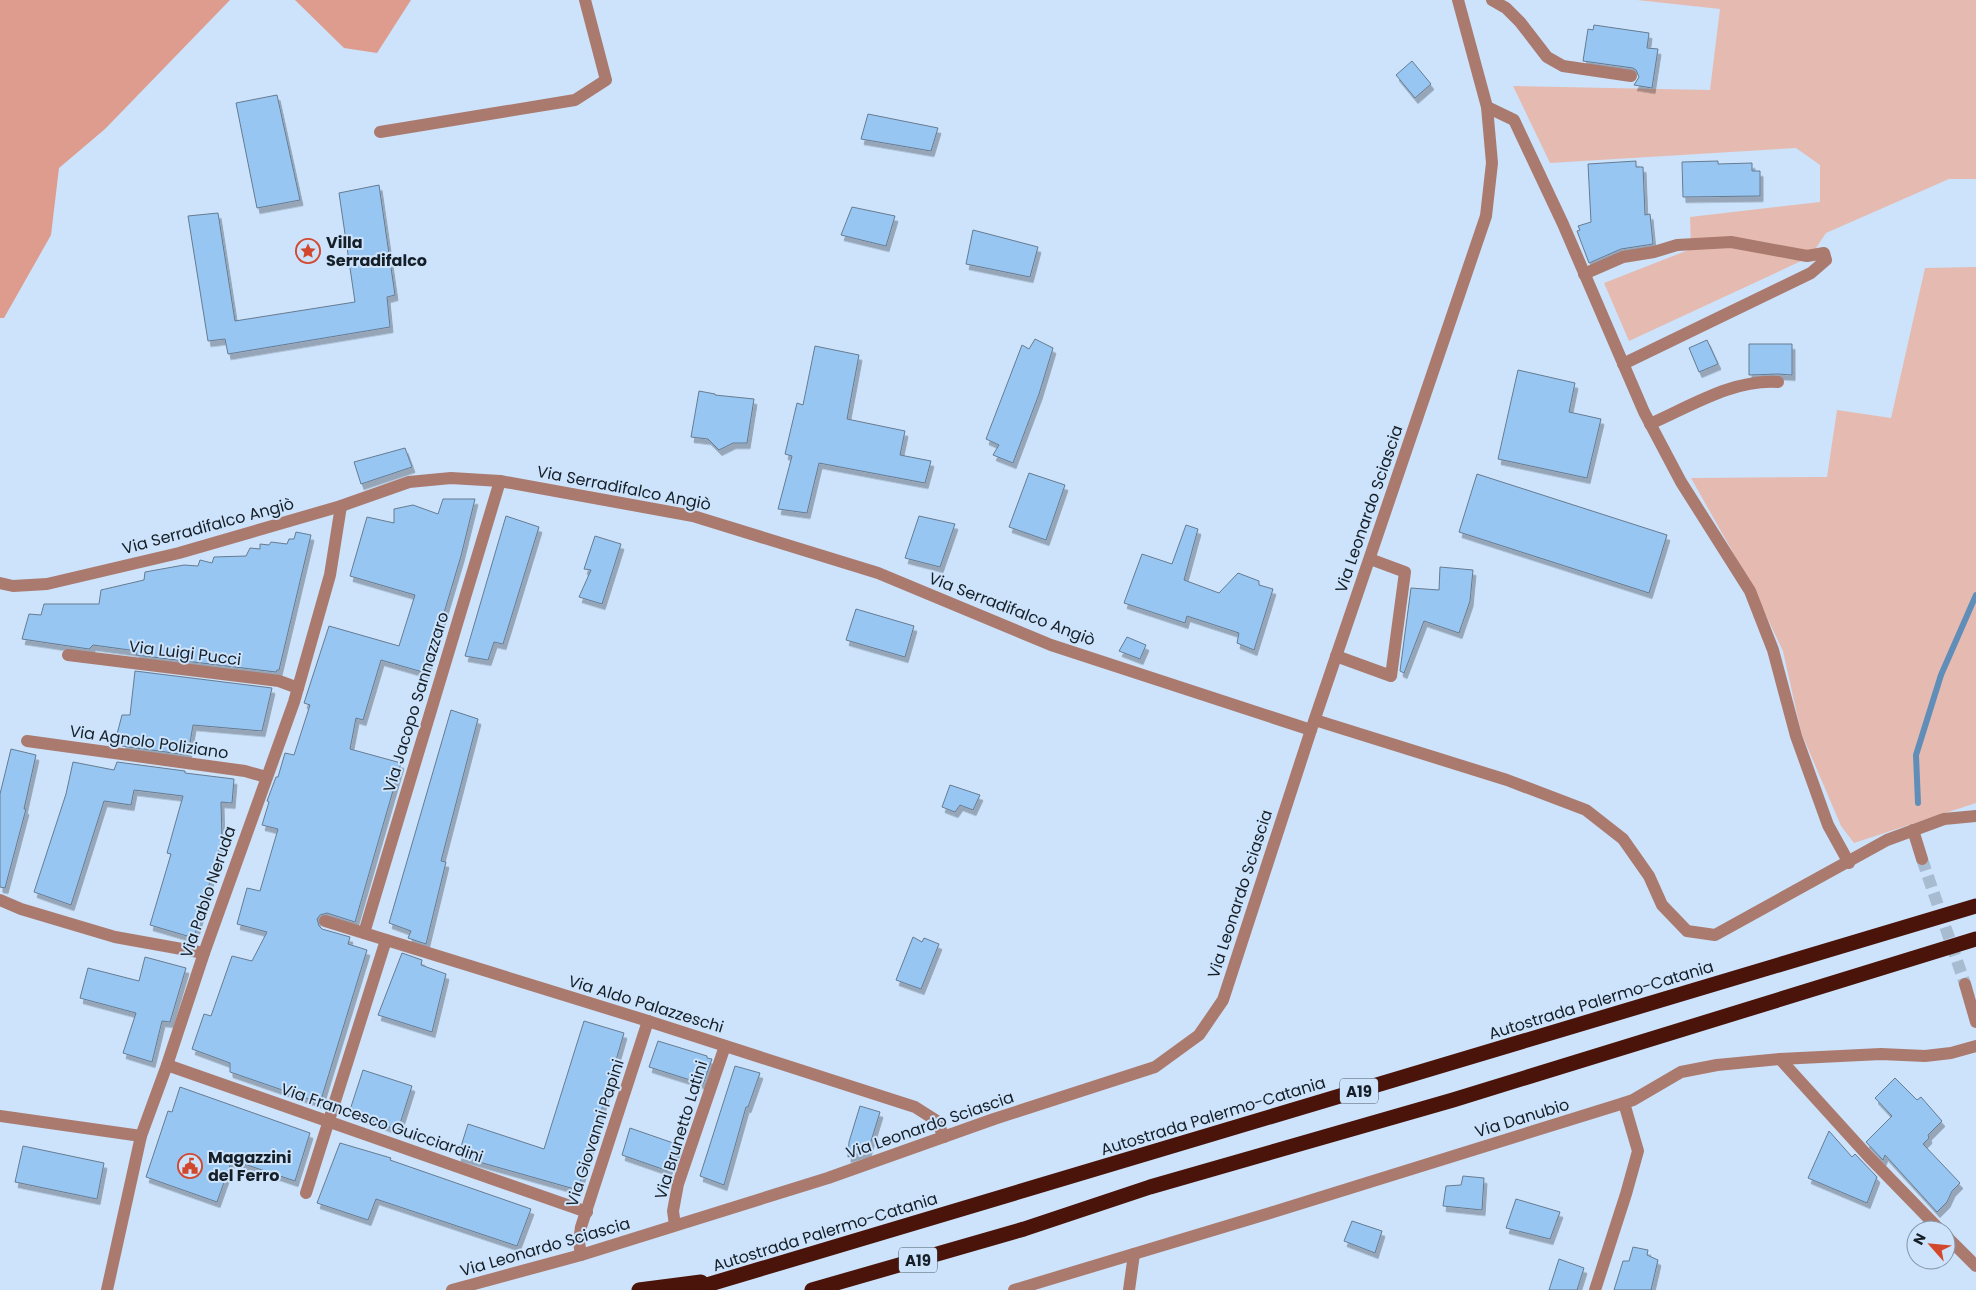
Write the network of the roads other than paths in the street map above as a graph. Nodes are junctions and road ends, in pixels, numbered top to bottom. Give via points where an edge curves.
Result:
1 (585, 0) edge
2 (1458, 0) edge
3 (1492, 0) edge
4 (1631, 76) dead end
5 (1487, 107) junction
6 (380, 132) dead end
7 (1584, 274) junction
8 (1623, 364) junction
9 (1778, 382) dead end
10 (1650, 424) junction
11 (500, 481) junction
12 (341, 506) junction
13 (1370, 559) junction
14 (0, 583) edge
15 (68, 655) dead end
16 (1336, 656) junction
17 (298, 688) junction
18 (1313, 725) junction
19 (28, 742) dead end
20 (266, 777) junction
21 (1976, 816) edge
22 (1913, 830) junction
23 (1922, 859) tunnel mouth
24 (1849, 863) junction
25 (0, 900) edge
26 (1976, 906) edge
27 (325, 921) dead end
28 (364, 933) junction
29 (1976, 939) edge
30 (386, 940) junction
31 (204, 953) junction
32 (1965, 984) tunnel mouth
33 (648, 1021) junction
34 (1976, 1022) edge
35 (725, 1046) junction
36 (1976, 1046) edge
37 (1780, 1060) junction
38 (167, 1065) junction
39 (1624, 1103) junction
40 (0, 1116) edge
41 (330, 1121) junction
42 (141, 1136) junction
43 (944, 1137) junction
44 (306, 1193) dead end
45 (587, 1212) junction
46 (1930, 1220) edge
47 (675, 1225) junction
48 (1956, 1246) edge
49 (956, 1249) junction
50 (1134, 1254) junction
51 (581, 1255) junction
52 (1976, 1266) edge
53 (727, 1279) junction
54 (107, 1290) edge
55 (452, 1290) edge
56 (639, 1290) edge
57 (690, 1290) edge
58 (812, 1290) edge
59 (842, 1290) edge
60 (1014, 1290) edge
61 (1129, 1290) edge
62 (1595, 1290) edge

1 - 6 street via 606,80 575,100
2 - 5 street, Via Leonardo Sciascia
3 - 4 street via 1506,8 1547,57 1562,66
5 - 7 street via 1514,120
5 - 13 street, Via Leonardo Sciascia via 1492,163 1486,216
7 - 8 street
7 - 8 street via 1623,257 1677,245 1731,242 1807,256 1824,253 1826,260 1811,273
8 - 10 street
9 - 10 street via 1761,381 1733,387
10 - 24 street via 1680,482 1750,591 1774,650 1796,736 1828,825
11 - 12 street, Via Serradifalco Angiò via 451,478 409,482
11 - 18 street, Via Serradifalco Angiò via 693,516 878,573 1051,645
11 - 28 street, Via Jacopo Sannazzaro
12 - 14 street, Via Serradifalco Angiò via 179,553 47,584 13,586
12 - 17 street, Via Pablo Neruda via 330,575
13 - 16 street, Via Leonardo Sciascia
13 - 16 street via 1405,572 1391,676
15 - 17 street, Via Luigi Pucci via 279,681
16 - 18 street, Via Leonardo Sciascia
17 - 20 street, Via Pablo Neruda
18 - 24 street, Via Serradifalco Angiò via 1507,780 1586,810 1623,839 1649,876 1662,905 1687,931 1715,935
18 - 43 street, Via Leonardo Sciascia via 1223,1000 1199,1035 1155,1067
19 - 20 street, Via Agnolo Poliziano
20 - 31 street, Via Pablo Neruda
21 - 22 street, Via Serradifalco Angiò via 1944,819
22 - 23 street
22 - 24 street, Via Serradifalco Angiò via 1887,840
25 - 31 street via 115,937
26 - 53 highway, Autostrada Palermo-Catania / A19
27 - 28 street, Via Aldo Palazzeschi
28 - 30 street, Via Aldo Palazzeschi
29 - 49 highway, A19 via 1453,1100 1150,1187
30 - 33 street, Via Aldo Palazzeschi
30 - 41 street
31 - 38 street, Via Pablo Neruda
32 - 34 street
33 - 35 street, Via Aldo Palazzeschi
33 - 45 street, Via Giovanni Papini
35 - 43 street, Via Aldo Palazzeschi via 915,1107 937,1120
35 - 47 street, Via Brunetto Latini via 678,1184 673,1211
36 - 37 street, Via Danubio via 1925,1056 1881,1054
37 - 39 street, Via Danubio via 1717,1065 1681,1072
37 - 46 street
38 - 41 street, Via Francesco Guicciardini
38 - 42 street, Via Pablo Neruda
39 - 50 street, Via Danubio
39 - 62 street via 1638,1151
40 - 42 street
41 - 44 street
41 - 45 street, Via Francesco Guicciardini
42 - 54 street, Via Pablo Neruda
43 - 47 street, Via Leonardo Sciascia via 828,1178
45 - 51 street, Via Giovanni Papini via 578,1242
47 - 51 street, Via Leonardo Sciascia
48 - 52 street
49 - 58 highway, A19
49 - 59 highway
50 - 60 street, Via Danubio
50 - 61 street
51 - 55 street, Via Leonardo Sciascia
53 - 56 highway
53 - 57 highway, Autostrada Palermo-Catania / A19

